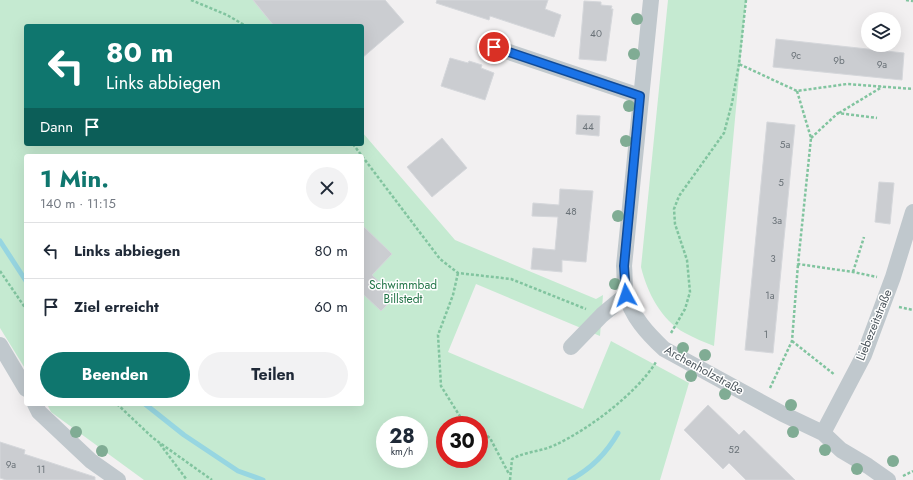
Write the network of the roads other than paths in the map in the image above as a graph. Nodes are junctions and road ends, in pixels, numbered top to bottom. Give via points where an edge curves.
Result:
1 (651, 0) edge
2 (494, 47) dead end
3 (640, 96) junction
4 (913, 212) edge
5 (626, 295) junction
6 (0, 345) edge
7 (570, 347) dead end
8 (24, 386) edge
9 (36, 406) edge
10 (823, 432) junction
11 (118, 480) edge
12 (888, 480) edge

1 - 3 street, Archenholzstraße
2 - 3 street
3 - 5 street, Archenholzstraße via 624,266
4 - 10 street, Liebezeitstraße via 892,281 864,355
5 - 7 street
5 - 10 street, Archenholzstraße via 648,334 664,349
6 - 8 street
9 - 11 street via 91,461
10 - 12 street, Archenholzstraße via 841,450

